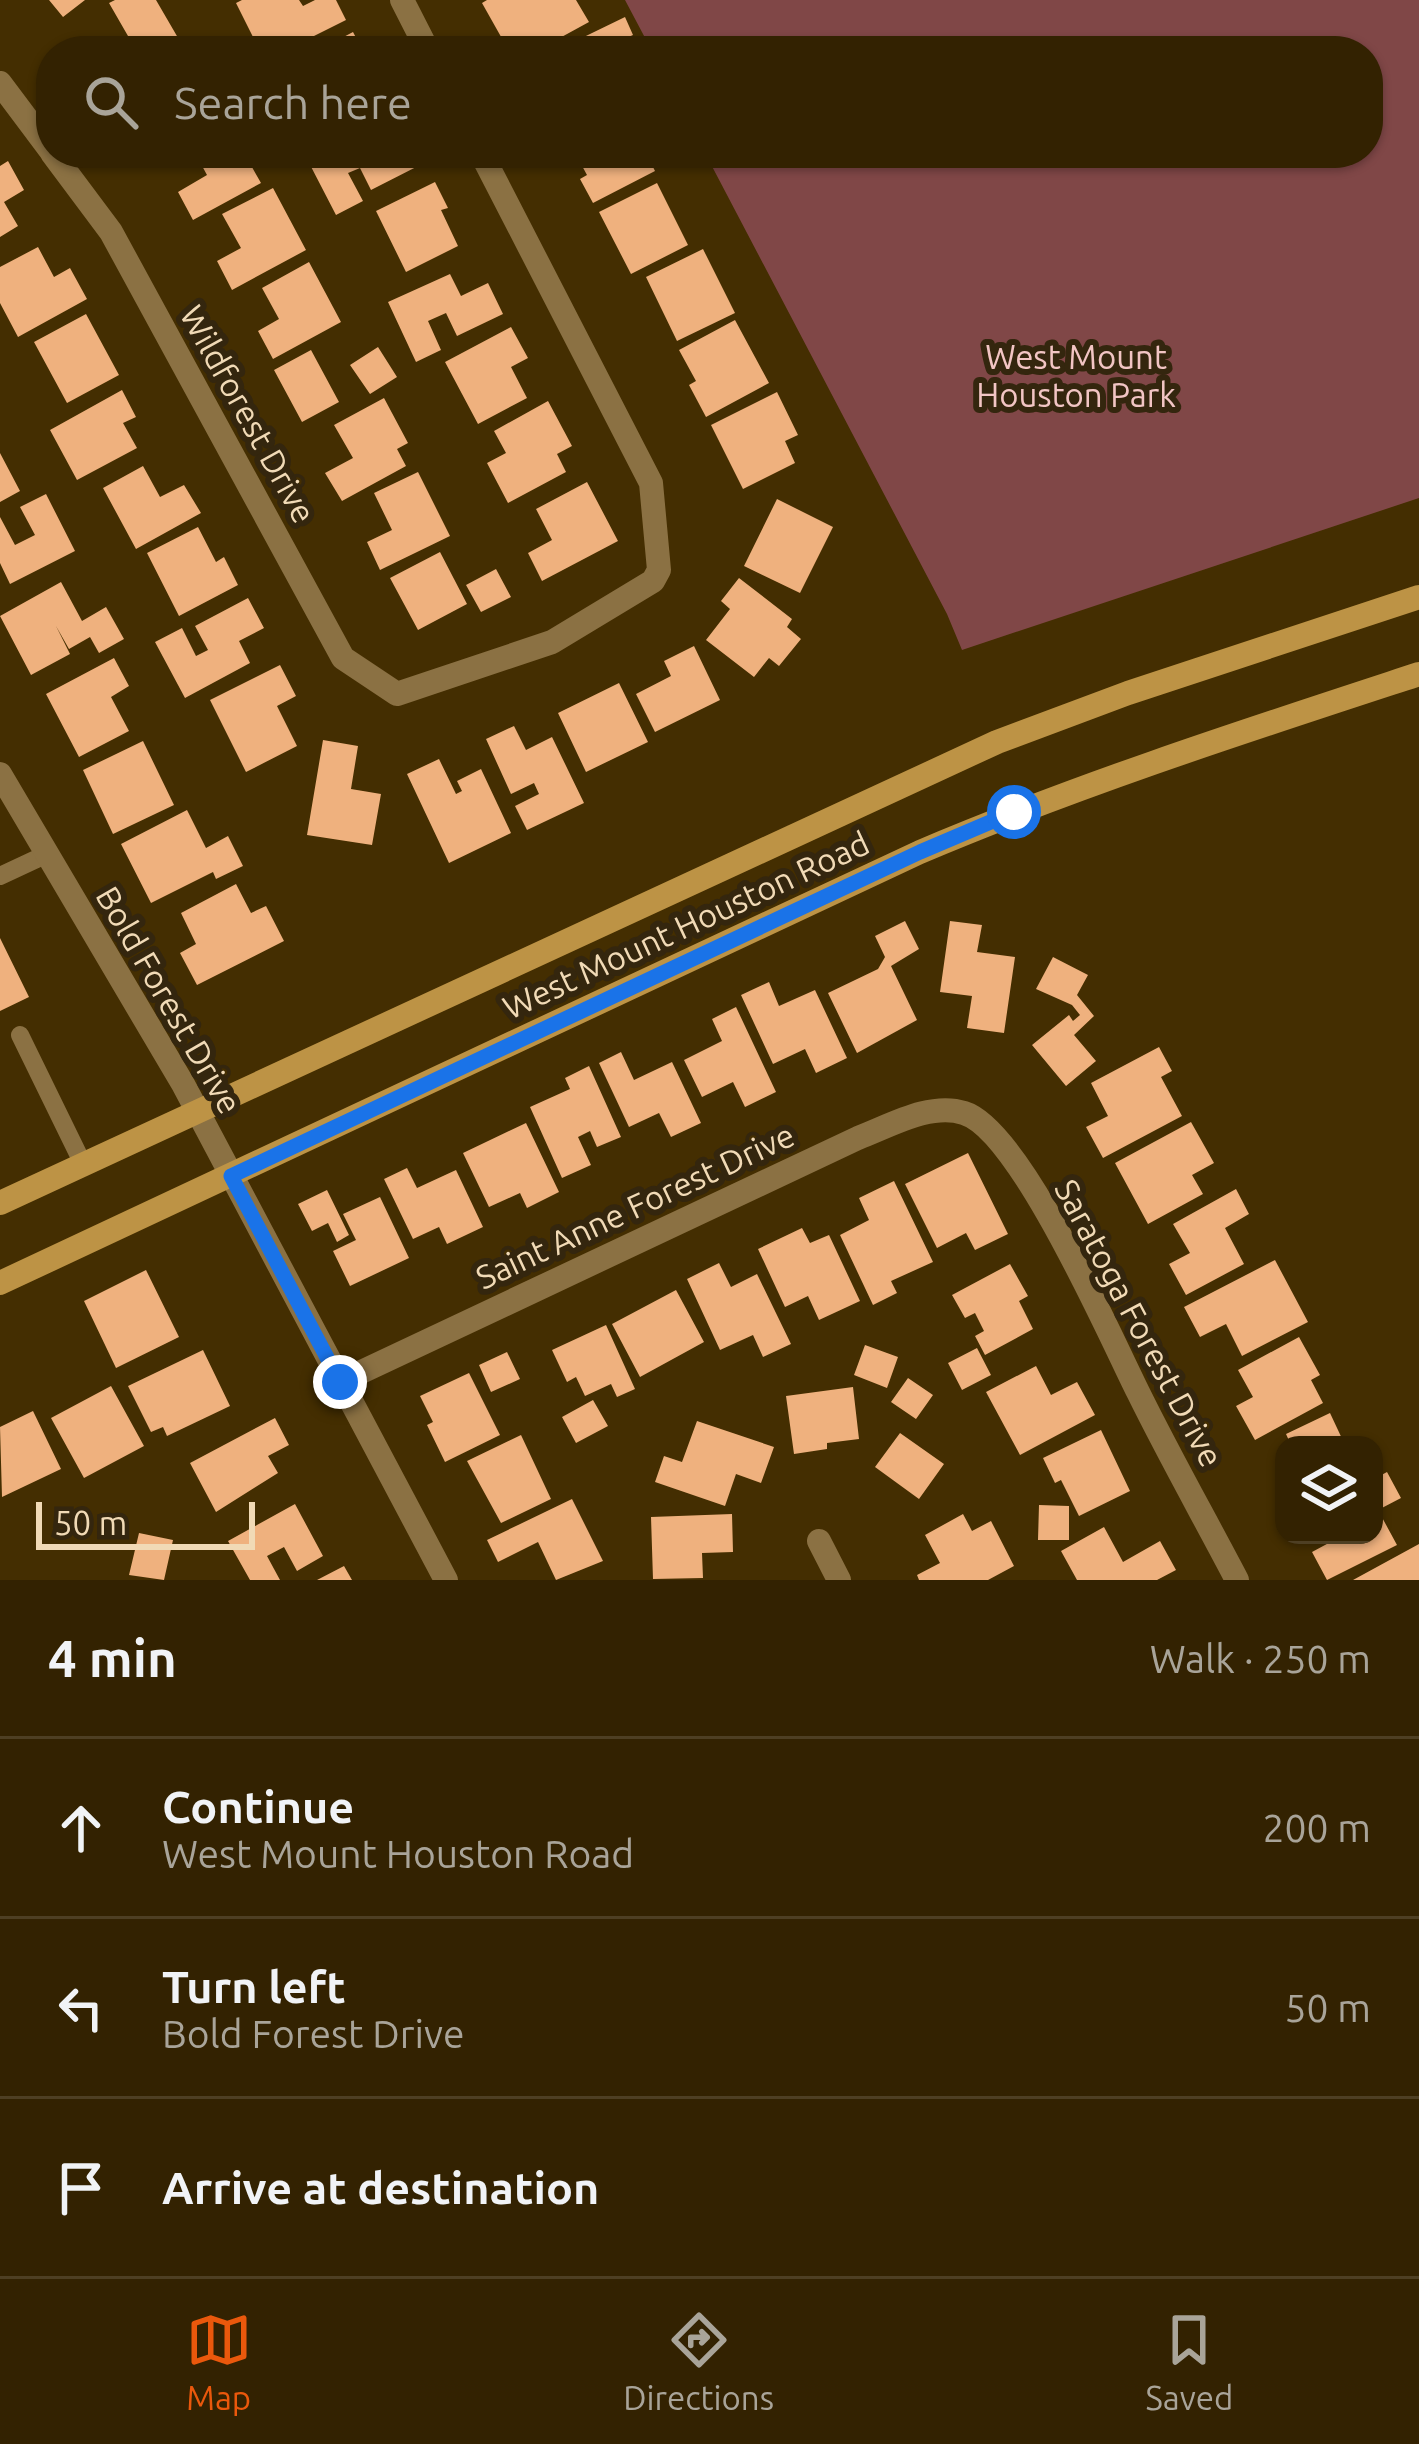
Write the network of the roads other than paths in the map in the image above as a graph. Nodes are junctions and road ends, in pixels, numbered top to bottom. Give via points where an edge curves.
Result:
1 (401, 0) edge
2 (420, 36) edge
3 (0, 83) edge
4 (36, 131) edge
5 (64, 168) edge
6 (489, 168) edge
7 (1419, 597) edge
8 (1419, 674) edge
9 (0, 774) edge
10 (45, 855) junction
11 (0, 876) edge
12 (20, 1035) dead end
13 (198, 1112) junction
14 (964, 1112) joint
15 (83, 1164) junction
16 (231, 1176) junction
17 (0, 1202) edge
18 (0, 1282) edge
19 (340, 1382) junction
20 (819, 1541) dead end
21 (446, 1580) edge
22 (839, 1580) edge
23 (1237, 1580) edge

1 - 2 street
3 - 4 street, Wildforest Drive
5 - 6 street, Wildforest Drive via 111,232 343,658 397,694 552,642 659,570 651,483
7 - 13 main road, West Mount Houston Road via 997,742
8 - 16 main road, West Mount Houston Road via 995,820
9 - 10 street, Bold Forest Drive
10 - 11 lane
10 - 13 street, Bold Forest Drive
12 - 15 lane
13 - 15 main road, West Mount Houston Road
13 - 16 street, Bold Forest Drive
14 - 19 street, Saint Anne Forest Drive via 914,1116 858,1138
14 - 23 street, Saratoga Forest Drive via 1001,1142 1056,1229
15 - 17 main road, West Mount Houston Road
16 - 18 main road, West Mount Houston Road
16 - 19 street, Bold Forest Drive
19 - 21 street, Bold Forest Drive
20 - 22 street

